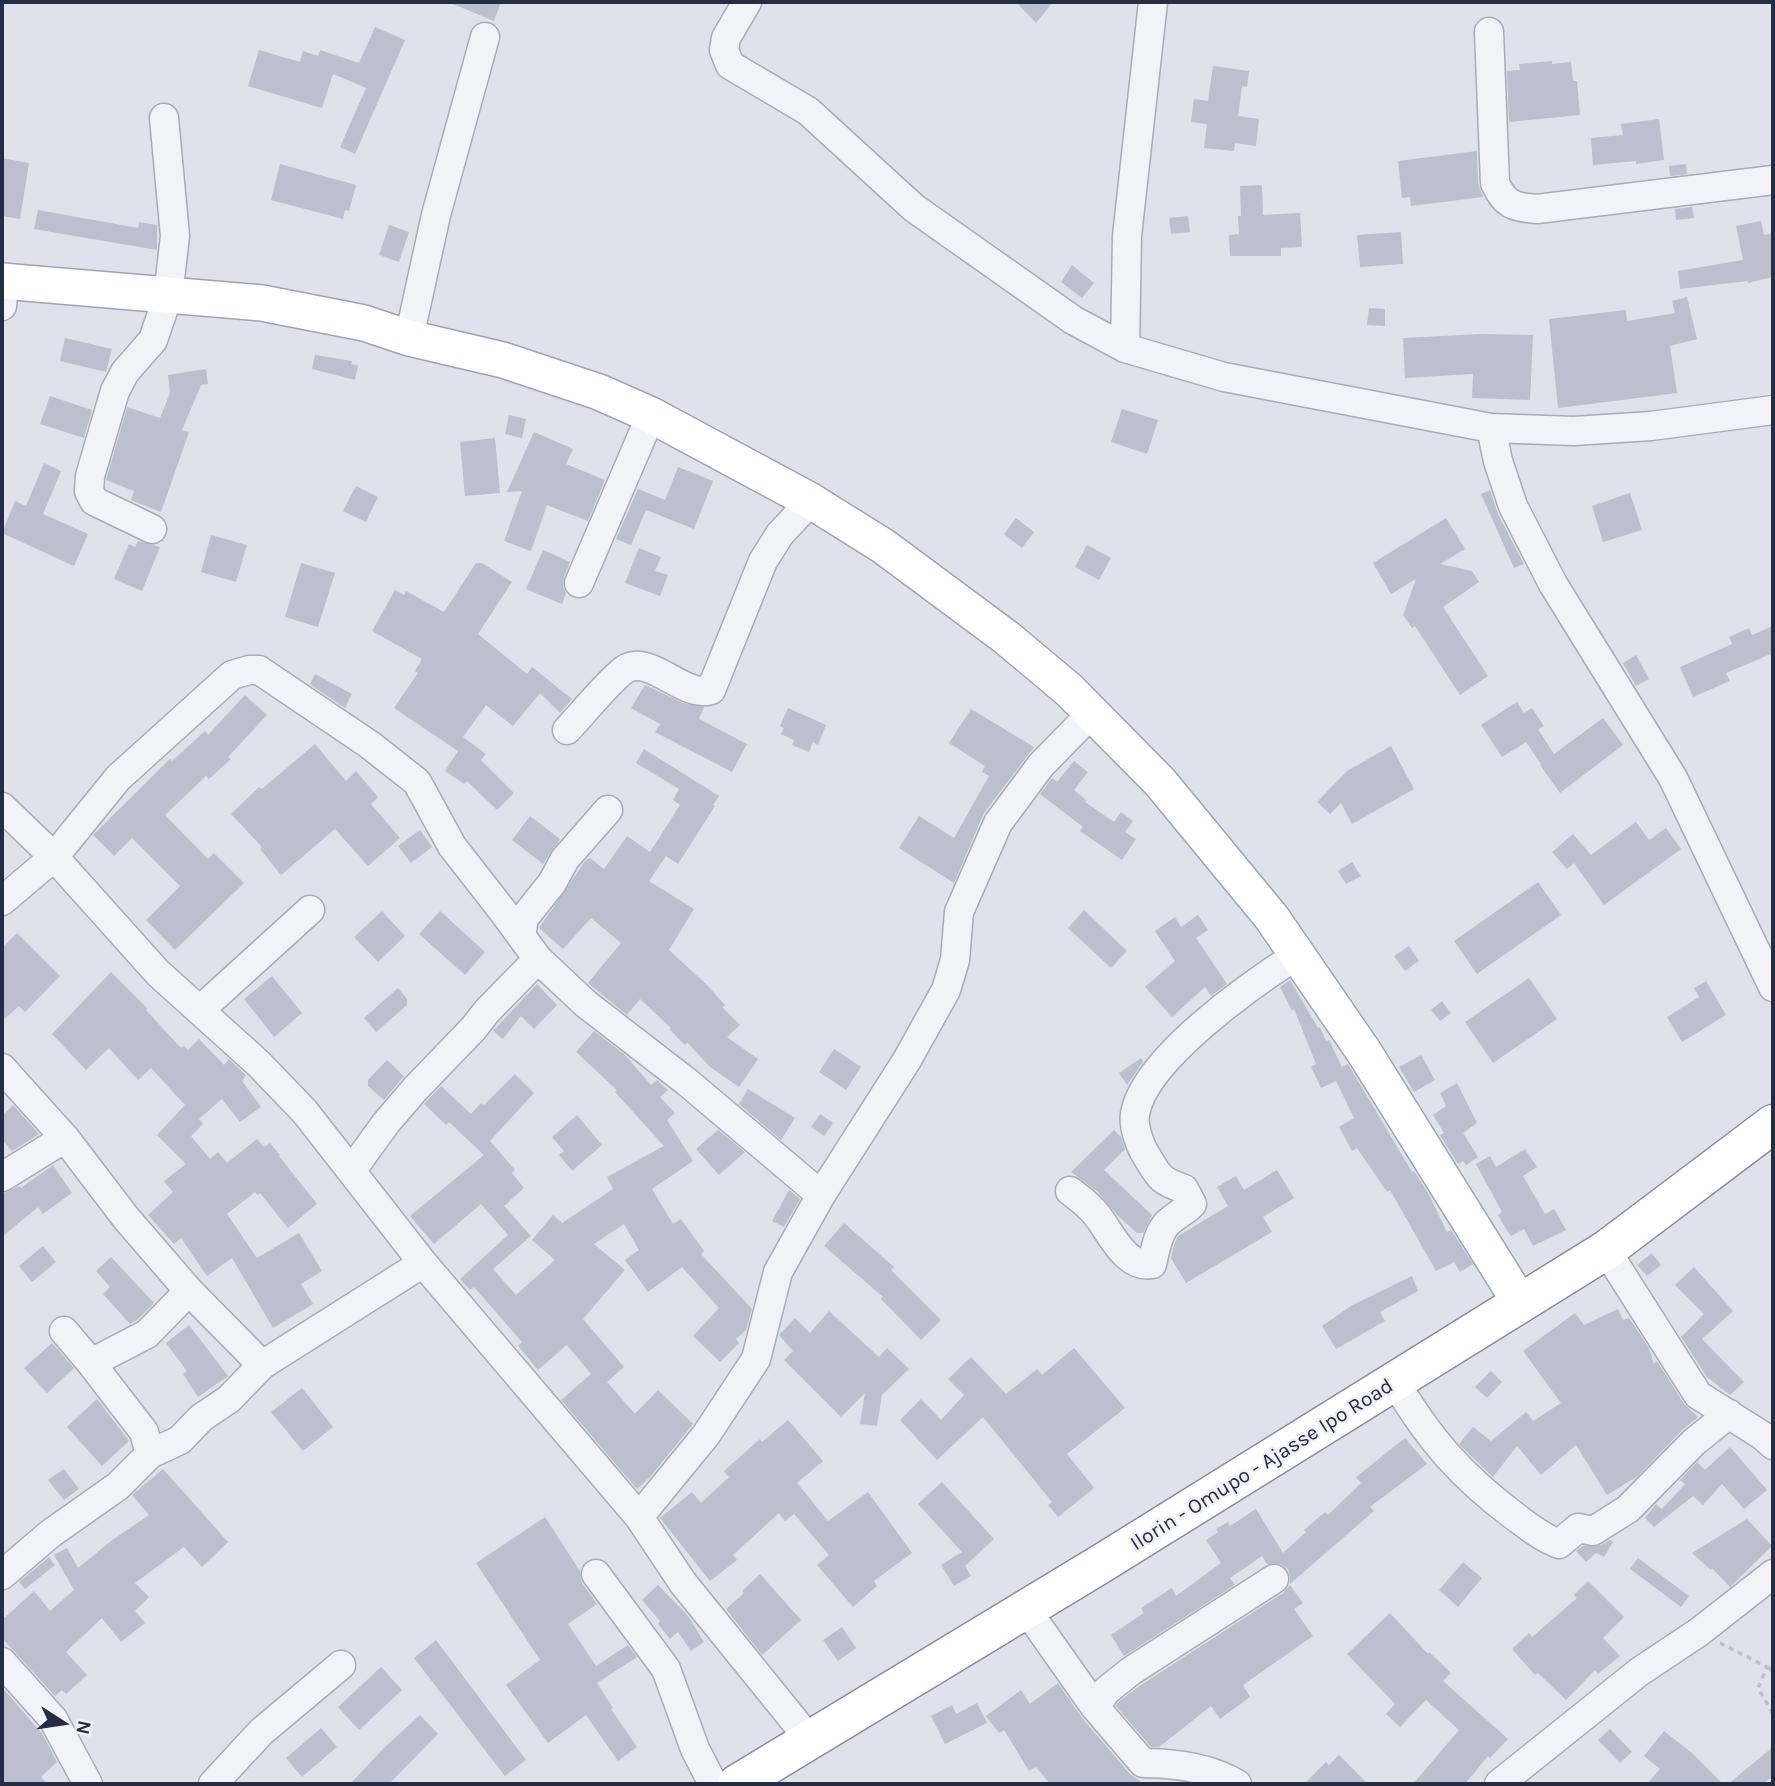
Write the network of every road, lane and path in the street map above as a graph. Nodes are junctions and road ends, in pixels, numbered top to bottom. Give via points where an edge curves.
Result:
1 (747, 2) edge
2 (1153, 2) edge
3 (1489, 32) dead end
4 (485, 37) dead end
5 (164, 118) dead end
6 (1773, 180) edge
7 (3, 290) edge
8 (168, 296) junction
9 (409, 338) junction
10 (1125, 348) junction
11 (1773, 410) edge
12 (651, 415) junction
13 (1490, 428) junction
14 (811, 501) junction
15 (152, 529) dead end
16 (579, 583) dead end
17 (1091, 714) junction
18 (567, 730) dead end
19 (2, 807) edge
20 (608, 810) dead end
21 (54, 857) junction
22 (2, 901) edge
23 (310, 910) dead end
24 (521, 936) junction
25 (1297, 955) junction
26 (538, 959) junction
27 (1773, 987) edge
28 (200, 1010) junction
29 (2, 1068) edge
30 (1773, 1124) edge
31 (65, 1138) junction
32 (352, 1170) junction
33 (2, 1177) edge
34 (1070, 1191) dead end
35 (821, 1195) junction
36 (1606, 1251) junction
37 (423, 1263) junction
38 (189, 1291) junction
39 (1521, 1304) junction
40 (64, 1331) dead end
41 (91, 1363) junction
42 (262, 1365) junction
43 (1395, 1382) junction
44 (1729, 1415) junction
45 (1773, 1445) edge
46 (150, 1454) junction
47 (639, 1517) junction
48 (2, 1574) edge
49 (596, 1574) dead end
50 (1773, 1574) edge
51 (1273, 1579) dead end
52 (1027, 1609) junction
53 (1699, 1632) junction
54 (2, 1662) edge
55 (341, 1665) dead end
56 (1767, 1667) junction
57 (1773, 1671) edge
58 (1095, 1707) junction
59 (1773, 1714) edge
60 (810, 1740) junction
61 (1221, 1781) edge
62 (88, 1784) edge
63 (213, 1784) edge
64 (713, 1784) edge
65 (737, 1784) edge
66 (1499, 1784) edge

1 - 10 street via 726,38 723,50 730,65 808,111 914,208 1018,283
2 - 10 street via 1127,236
3 - 6 street via 1495,183 1502,199 1519,208
4 - 9 street via 436,215
5 - 8 street via 175,236
7 - 8 main road
8 - 9 main road via 262,303 364,323
8 - 15 street via 153,340 115,391 89,476 94,501
9 - 12 main road via 503,360
10 - 13 street via 1224,377
11 - 13 street via 1600,430
12 - 14 main road
12 - 16 street
13 - 27 street via 1513,506 1552,584 1672,778
14 - 17 main road via 997,630
14 - 18 street via 780,534 763,561 711,690 695,690 643,666 626,668
17 - 25 main road via 1160,782
17 - 35 street via 1041,765 998,823 959,912 956,960 946,990
19 - 21 street
20 - 24 street via 565,859 524,918
21 - 22 street
21 - 24 street via 118,778 232,675 259,670 416,782 452,846
21 - 28 street via 158,973
23 - 28 street
24 - 26 street
25 - 34 street via 1223,1007 1176,1049 1145,1089 1134,1116 1142,1148 1161,1181 1184,1189 1192,1204 1165,1225 1152,1264 1129,1259 1094,1212
25 - 39 main road via 1364,1052
26 - 32 street via 416,1088
26 - 35 street via 586,1004
28 - 32 street via 305,1112
29 - 31 street
30 - 36 highway, Ilorin - Omupo - Ajasse Ipo Road
31 - 33 street
31 - 38 street
32 - 37 street
35 - 47 street via 778,1272 755,1359 706,1435
36 - 39 highway, Ilorin - Omupo - Ajasse Ipo Road
36 - 44 street via 1698,1395
37 - 42 street
37 - 47 street
38 - 41 street via 147,1334
38 - 42 street
39 - 43 highway, Ilorin - Omupo - Ajasse Ipo Road
40 - 41 street
41 - 46 street via 144,1432
42 - 46 street via 180,1440
43 - 44 street via 1417,1420 1480,1491 1559,1544 1578,1528 1593,1531 1628,1509 1694,1442
43 - 52 highway, Ilorin - Omupo - Ajasse Ipo Road
44 - 45 street
46 - 48 street via 118,1486
47 - 60 street via 683,1584
49 - 64 street via 666,1669
50 - 53 street
51 - 58 street via 1131,1671 1106,1691
52 - 58 street
52 - 60 highway, Ilorin - Omupo - Ajasse Ipo Road
53 - 56 path
53 - 66 street via 1639,1672
54 - 62 street via 53,1719
55 - 63 street via 261,1732
56 - 57 path
56 - 59 path via 1758,1688
58 - 61 street via 1143,1763 1163,1763
60 - 65 highway, Ilorin - Omupo - Ajasse Ipo Road

